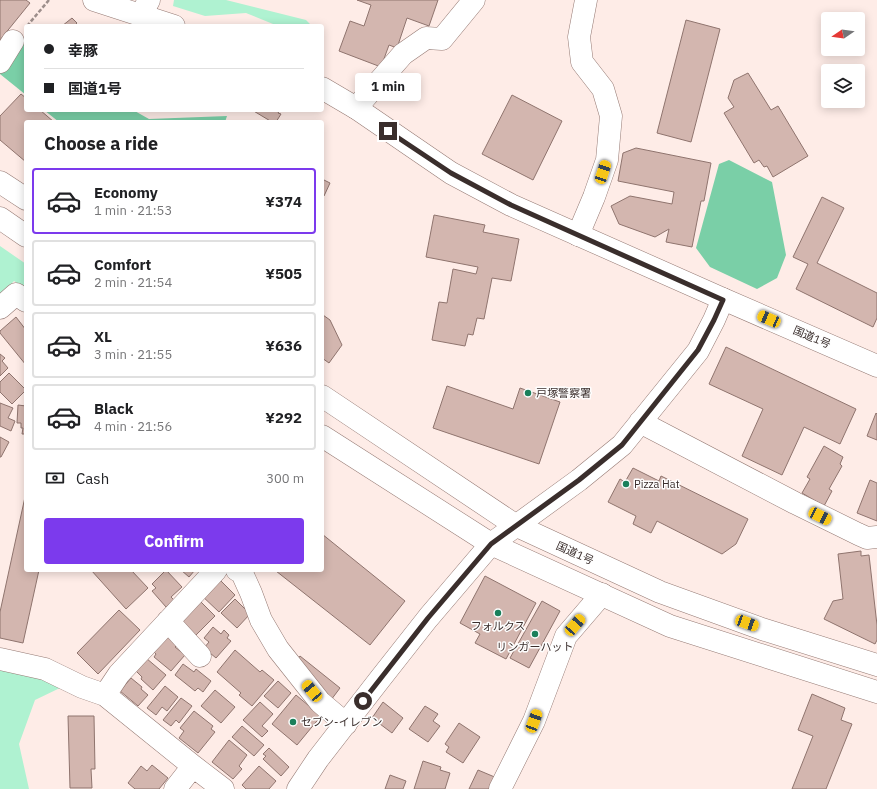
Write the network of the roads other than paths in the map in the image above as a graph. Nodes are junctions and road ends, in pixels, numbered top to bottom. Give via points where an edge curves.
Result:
1 (94, 0) edge
2 (474, 0) edge
3 (586, 0) edge
4 (145, 7) edge
5 (171, 24) edge
6 (20, 33) edge
7 (0, 62) edge
8 (324, 89) edge
9 (356, 108) junction
10 (0, 182) edge
11 (24, 198) edge
12 (0, 218) edge
13 (24, 235) edge
14 (578, 235) junction
15 (24, 300) edge
16 (723, 300) junction
17 (0, 308) edge
18 (877, 366) edge
19 (324, 397) edge
20 (640, 422) junction
21 (324, 437) edge
22 (515, 525) junction
23 (877, 537) edge
24 (491, 544) junction
25 (214, 572) edge
26 (240, 572) edge
27 (602, 594) junction
28 (168, 621) junction
29 (200, 656) dead end
30 (0, 659) edge
31 (877, 665) edge
32 (877, 692) edge
33 (105, 695) junction
34 (346, 724) junction
35 (193, 766) junction
36 (175, 789) edge
37 (223, 789) edge
38 (298, 789) edge
39 (500, 789) edge

1 - 4 main road
2 - 9 main road via 442,39 426,38 403,54
3 - 14 main road via 579,37 582,62 603,89 611,116 607,160
4 - 5 main road
6 - 7 main road
8 - 9 main road, 国道1号
9 - 14 main road, 国道1号 via 451,173 511,205
10 - 11 main road
12 - 13 main road
14 - 16 main road, 国道1号
15 - 17 main road via 16,294
16 - 18 main road, 国道1号
16 - 20 main road via 698,350
19 - 22 main road, 国道1号
20 - 22 main road via 622,445 579,480
20 - 23 main road via 858,534 867,538
21 - 24 main road
22 - 24 main road
22 - 31 main road, 国道1号 via 660,592 762,629
24 - 27 main road
24 - 34 main road via 428,618
25 - 28 main road
26 - 34 main road via 261,620 278,649 320,702
27 - 32 main road via 670,626
27 - 39 main road via 566,636 534,721
28 - 29 main road
28 - 33 main road via 119,674
30 - 33 main road via 44,669
33 - 35 main road
34 - 38 main road
35 - 36 main road
35 - 37 main road

